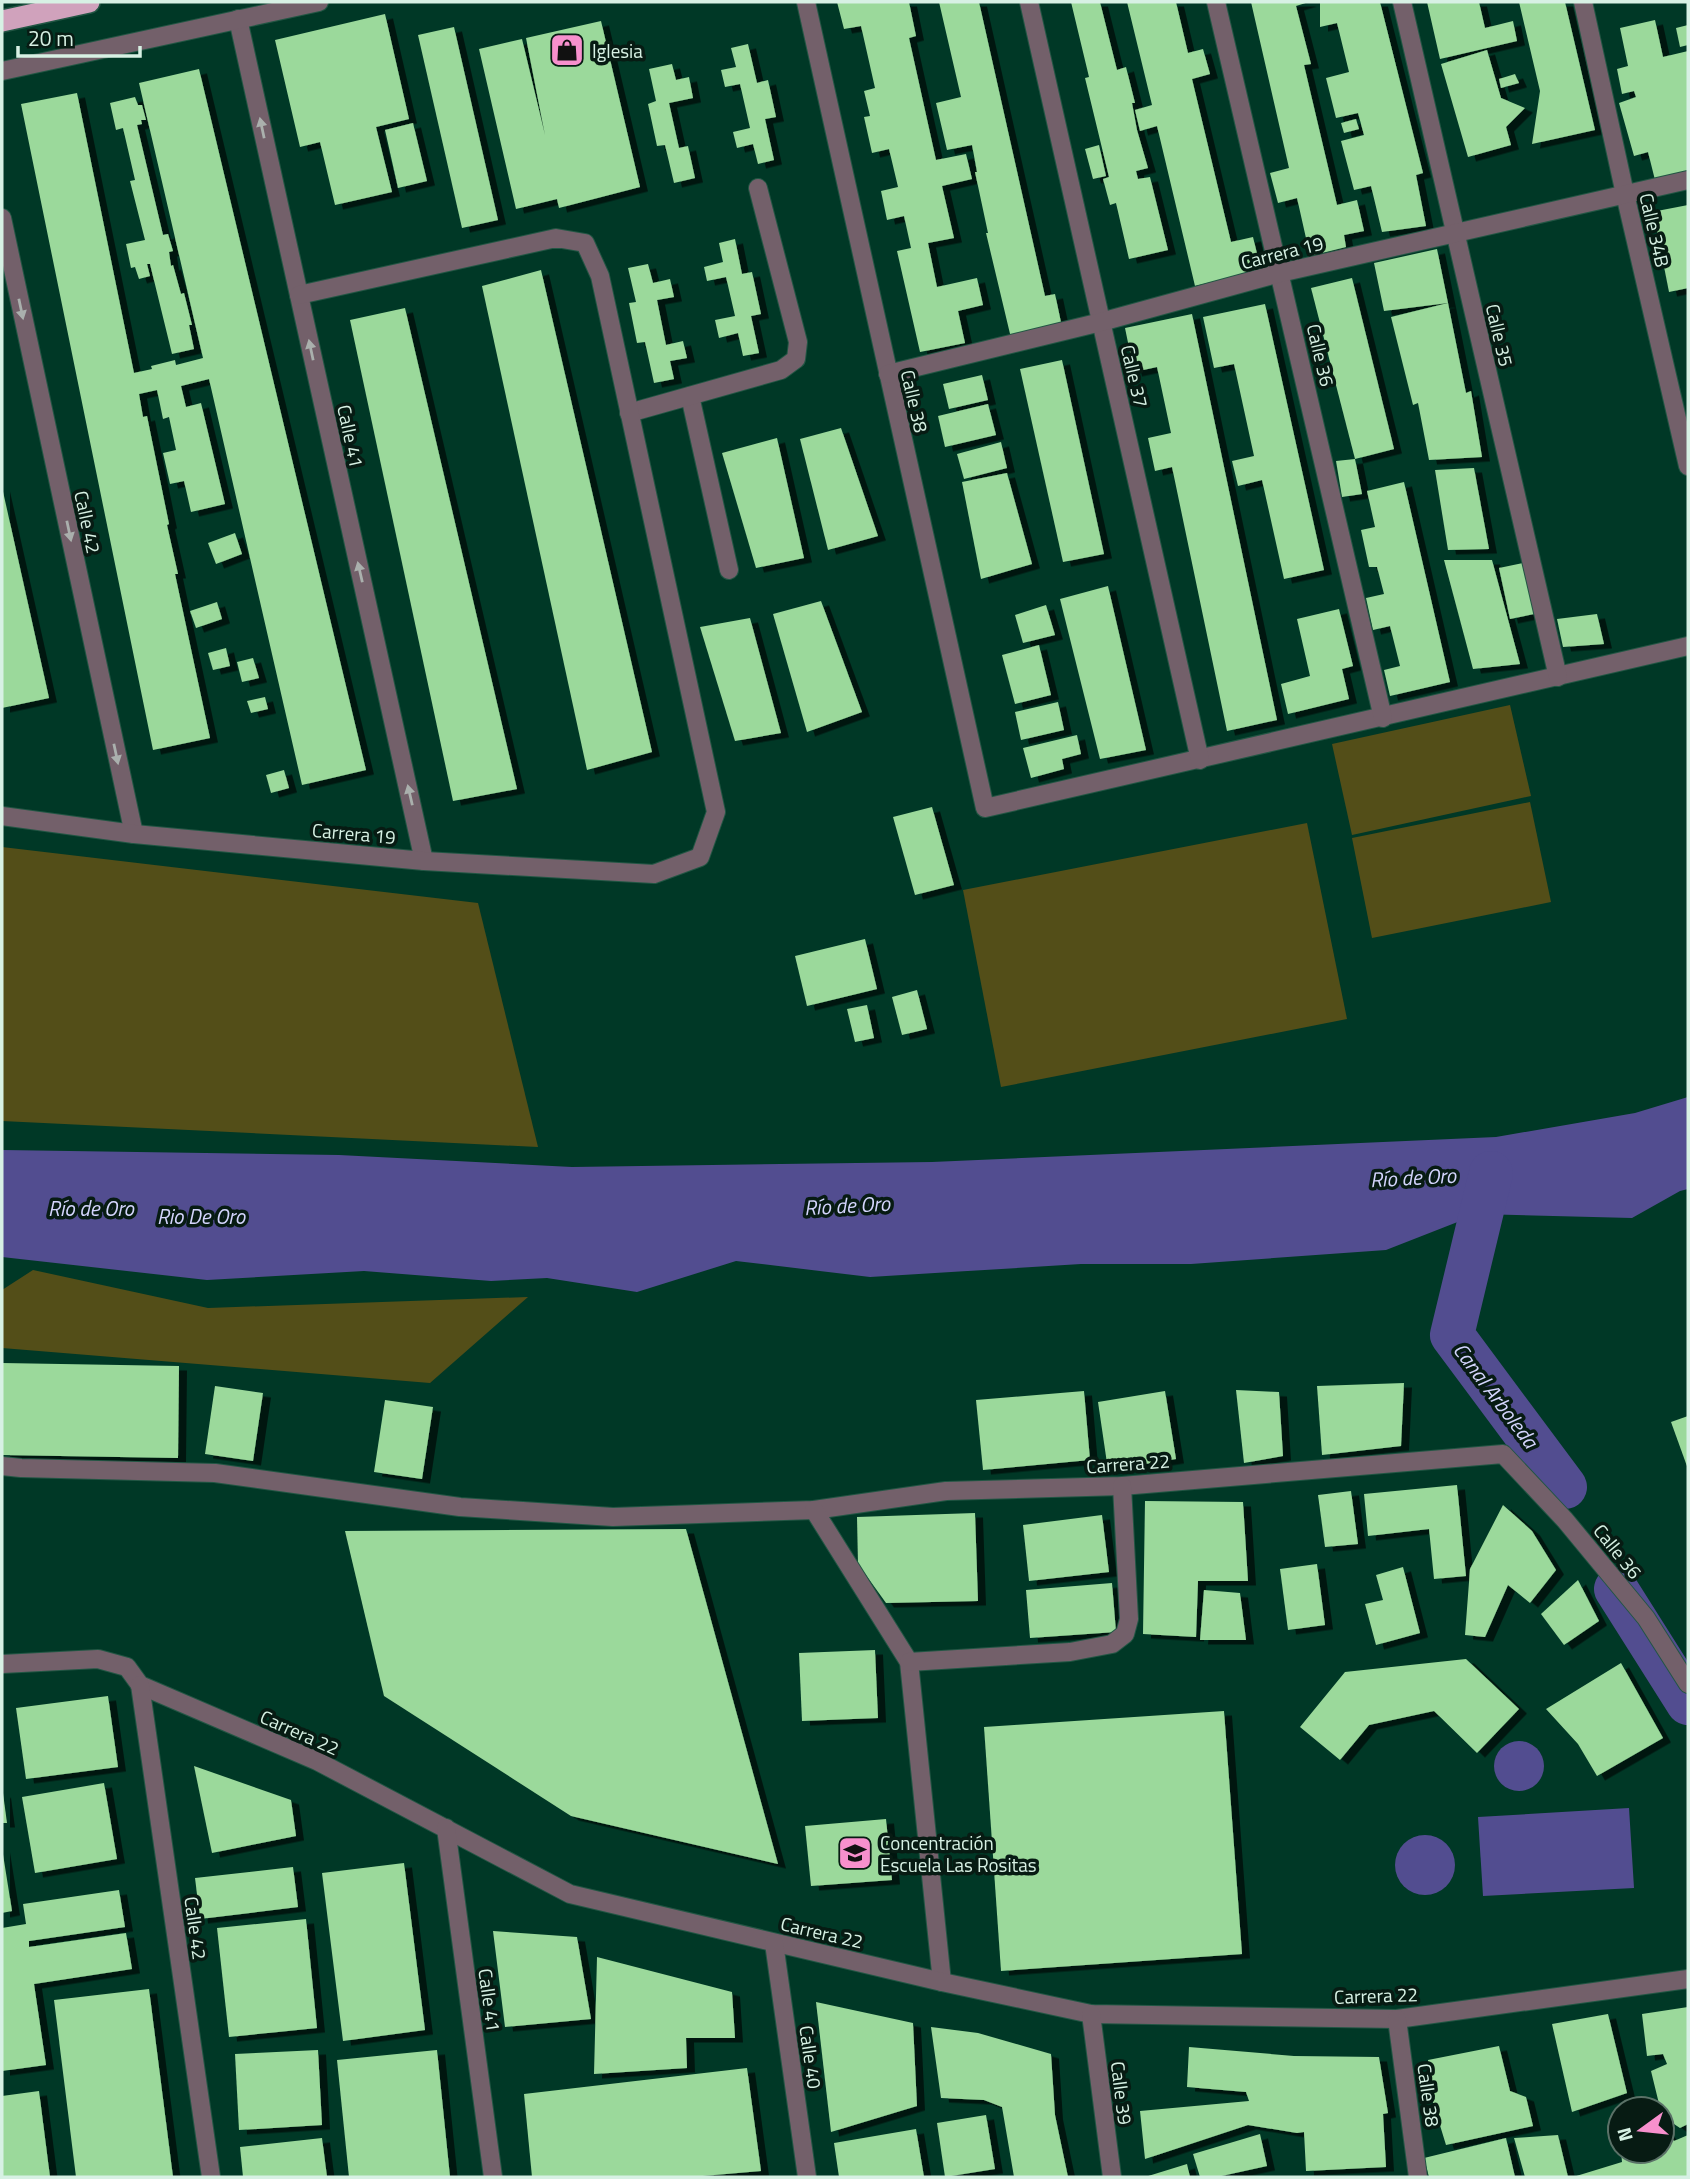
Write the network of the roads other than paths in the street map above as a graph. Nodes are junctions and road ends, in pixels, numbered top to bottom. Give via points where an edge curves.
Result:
1 (89, 2) edge
2 (319, 2) edge
3 (806, 2) edge
4 (1029, 2) edge
5 (1216, 2) edge
6 (1402, 2) edge
7 (1583, 2) edge
8 (238, 19) junction
9 (2, 22) edge
10 (2, 71) edge
11 (1688, 180) edge
12 (758, 188) dead end
13 (1625, 194) junction
14 (2, 218) edge
15 (1455, 232) junction
16 (1280, 273) junction
17 (299, 295) junction
18 (1101, 322) junction
19 (888, 374) junction
20 (690, 396) junction
21 (629, 413) junction
22 (1688, 466) edge
23 (729, 570) dead end
24 (1688, 646) edge
25 (1558, 677) junction
26 (1383, 718) junction
27 (1200, 760) junction
28 (2, 816) edge
29 (134, 834) junction
30 (424, 861) junction
31 (1503, 1454) joint
32 (2, 1466) edge
33 (1122, 1486) junction
34 (814, 1510) junction
35 (909, 1662) junction
36 (2, 1663) edge
37 (1688, 1684) edge
38 (141, 1685) junction
39 (446, 1828) junction
40 (774, 1943) junction
41 (1688, 1979) edge
42 (942, 1982) junction
43 (1091, 2014) junction
44 (1397, 2019) junction
45 (211, 2177) edge
46 (493, 2177) edge
47 (807, 2177) edge
48 (1112, 2177) edge
49 (1418, 2177) edge

1 - 9 highway
2 - 8 street
3 - 19 street, Calle 38
4 - 18 street, Calle 37
5 - 16 street, Calle 36
6 - 15 street, Calle 35
7 - 13 street, Calle 34B
8 - 10 street
17 -> 8 street, Calle 41
11 - 13 street, Carrera 19
12 - 20 street via 798,342 796,359 781,370
13 - 15 street, Carrera 19
13 - 22 street, Calle 34B
14 -> 29 street, Calle 42
15 - 16 street, Carrera 19
15 - 25 street, Calle 35
16 - 18 street, Carrera 19
16 - 26 street, Calle 36
17 - 21 street via 556,238 585,243 600,276
30 -> 17 street, Calle 41
18 - 19 street, Carrera 19
18 - 27 street, Calle 37
19 - 27 street, Calle 38 via 985,808
20 - 21 street
20 - 23 street
21 - 30 street, Carrera 19 via 716,812 700,857 654,874
24 - 25 street
25 - 26 street
26 - 27 street
28 - 29 street, Carrera 19
29 - 30 street, Carrera 19
31 - 33 street, Carrera 22
31 - 37 street, Calle 36 via 1646,1618
32 - 34 street, Carrera 22 via 215,1473 460,1507 613,1517
33 - 34 street, Carrera 22 via 946,1490
33 - 35 street via 1129,1619 1125,1634 1112,1644 1070,1652
34 - 35 street
35 - 42 street
36 - 38 street, Carrera 22 via 98,1659 127,1667
38 - 39 street, Carrera 22 via 317,1761
38 - 45 street, Calle 42
39 - 40 street, Carrera 22 via 570,1894
39 - 46 street, Calle 41
40 - 42 street, Carrera 22
40 - 47 street, Calle 40
41 - 44 street, Carrera 22
42 - 43 street, Carrera 22
43 - 44 street, Carrera 22
43 - 48 street, Calle 39
44 - 49 street, Calle 38

